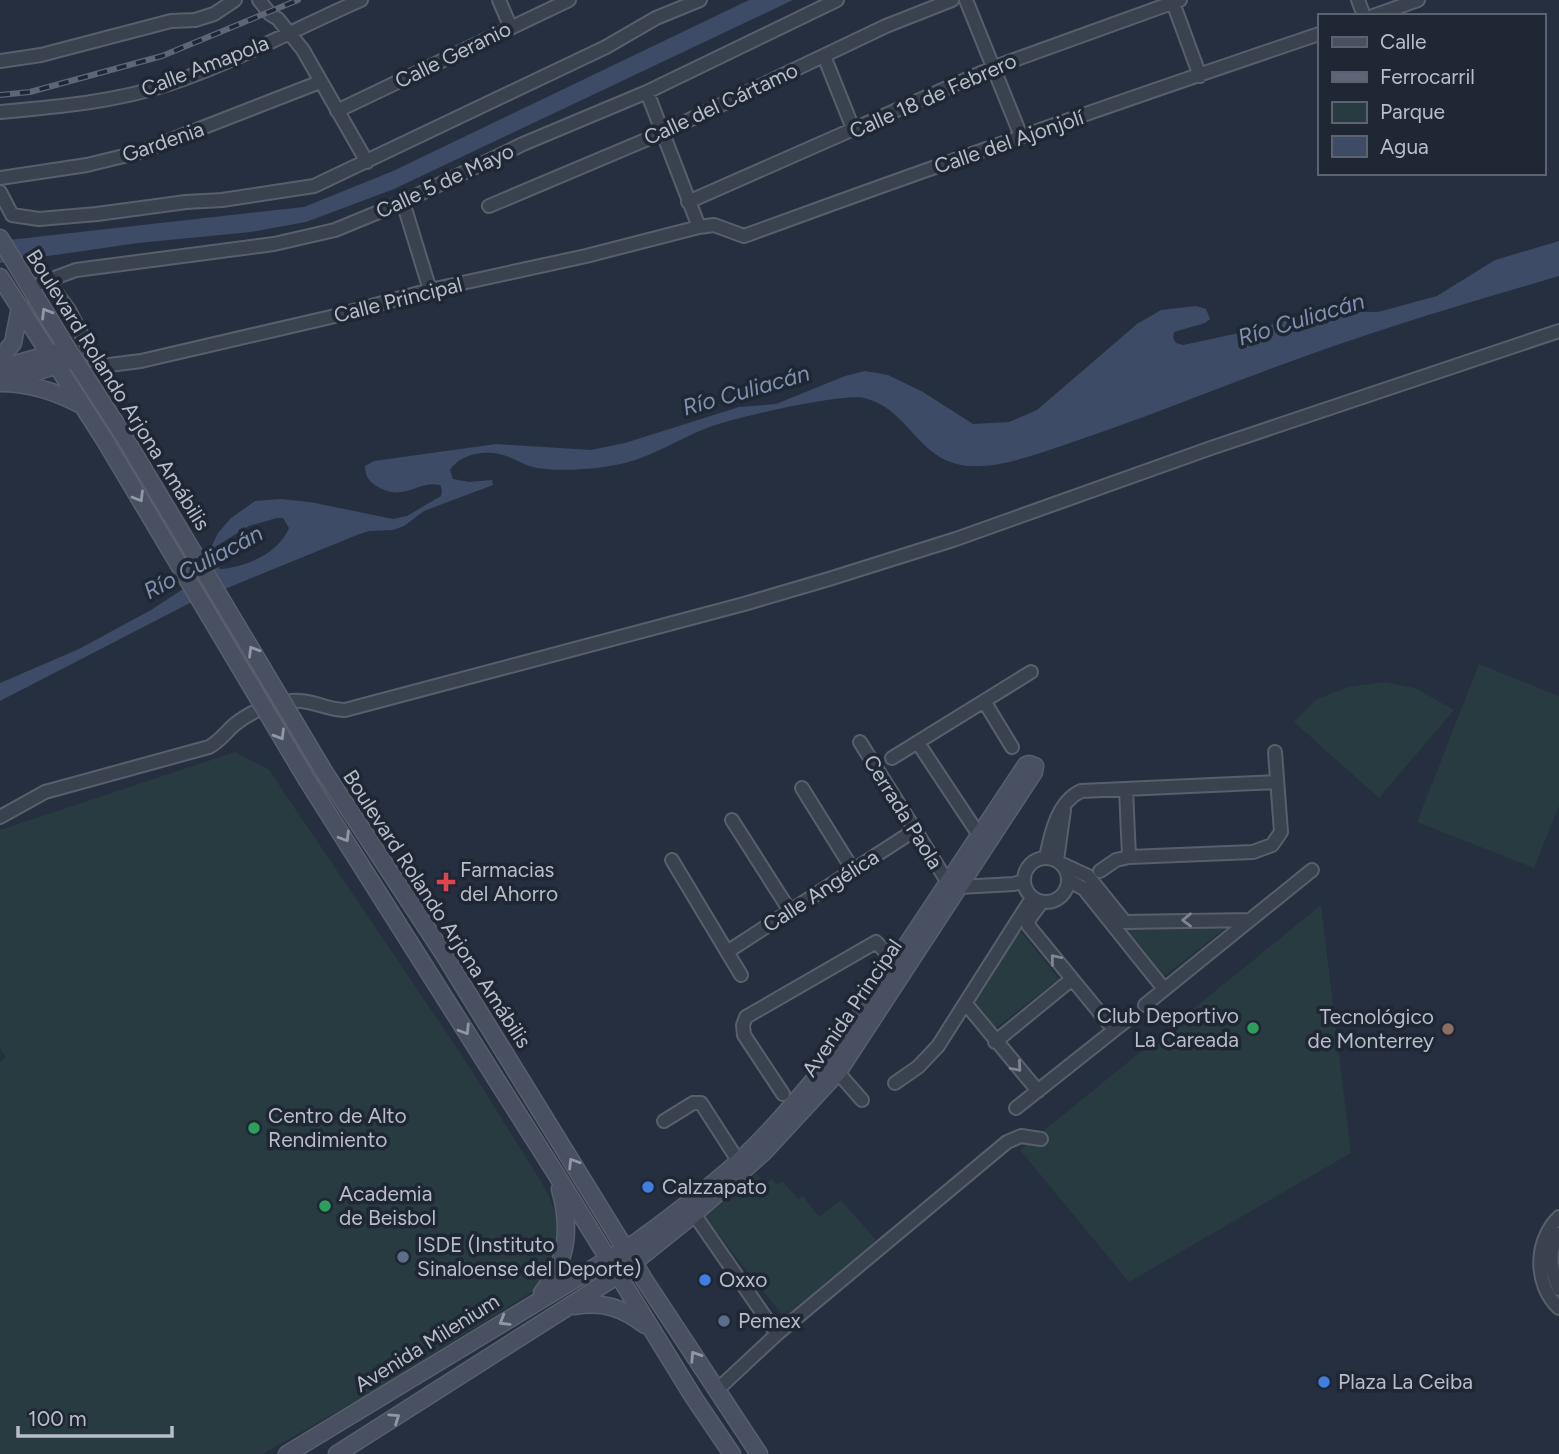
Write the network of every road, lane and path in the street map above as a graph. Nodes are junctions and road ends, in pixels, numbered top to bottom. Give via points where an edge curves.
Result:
1 (235, 0) edge
2 (259, 0) edge
3 (360, 0) edge
4 (499, 0) edge
5 (569, 0) edge
6 (699, 0) edge
7 (837, 0) edge
8 (951, 0) edge
9 (965, 0) edge
10 (1418, 0) edge
11 (1175, 1) edge
12 (1379, 14) edge
13 (511, 28) junction
14 (290, 33) junction
15 (1318, 34) edge
16 (824, 56) junction
17 (0, 61) edge
18 (992, 68) junction
19 (1200, 76) junction
20 (320, 82) junction
21 (647, 92) junction
22 (337, 111) junction
23 (0, 112) edge
24 (854, 131) junction
25 (662, 132) junction
26 (1021, 136) junction
27 (368, 162) junction
28 (0, 178) edge
29 (0, 192) edge
30 (403, 202) junction
31 (688, 202) junction
32 (489, 206) dead end
33 (699, 228) junction
34 (0, 238) edge
35 (0, 277) edge
36 (47, 280) junction
37 (31, 288) junction
38 (430, 290) junction
39 (20, 307) junction
40 (1559, 331) edge
41 (71, 354) junction
42 (0, 358) edge
43 (52, 360) junction
44 (0, 368) edge
45 (0, 383) edge
46 (86, 408) junction
47 (1031, 672) dead end
48 (984, 701) junction
49 (860, 743) dead end
50 (918, 743) junction
51 (1012, 747) dead end
52 (1275, 752) dead end
53 (892, 758) dead end
54 (1028, 771) dead end
55 (1278, 782) junction
56 (802, 788) dead end
57 (1126, 789) junction
58 (0, 817) edge
59 (732, 820) dead end
60 (915, 830) junction
61 (982, 840) junction
62 (1129, 857) junction
63 (672, 860) dead end
64 (1055, 861) junction
65 (853, 870) junction
66 (1312, 870) dead end
67 (1100, 871) dead end
68 (1068, 880) junction
69 (1023, 881) junction
70 (953, 884) junction
71 (1037, 900) junction
72 (790, 911) junction
73 (1250, 920) junction
74 (1023, 923) junction
75 (1121, 926) junction
76 (727, 952) junction
77 (892, 966) junction
78 (741, 975) dead end
79 (1072, 979) junction
80 (1164, 989) junction
81 (966, 1004) junction
82 (1145, 1005) dead end
83 (1132, 1016) dead end
84 (1114, 1030) junction
85 (995, 1042) junction
86 (833, 1067) junction
87 (895, 1083) dead end
88 (1038, 1091) junction
89 (783, 1094) dead end
90 (862, 1100) dead end
91 (1016, 1108) dead end
92 (664, 1121) dead end
93 (1041, 1139) dead end
94 (738, 1161) junction
95 (556, 1174) junction
96 (694, 1214) junction
97 (1559, 1217) edge
98 (1559, 1234) edge
99 (630, 1255) junction
100 (609, 1258) junction
101 (618, 1275) junction
102 (1559, 1289) edge
103 (535, 1302) junction
104 (573, 1306) junction
105 (1559, 1308) edge
106 (651, 1328) junction
107 (777, 1334) junction
108 (717, 1390) junction
109 (287, 1454) edge
110 (337, 1454) edge
111 (732, 1454) edge
112 (759, 1454) edge

1 - 17 street via 195,20 171,21
2 - 14 street
3 - 14 street, Calle Amapola
4 - 13 street
5 - 13 street, Calle Geranio
6 - 27 street
7 - 21 street, Calle 5 de Mayo
8 - 16 street, Calle del Cártamo
9 - 18 street
10 - 12 street
11 - 18 street, Calle 18 de Febrero
11 - 19 street
13 - 22 street, Calle Geranio
14 - 20 street
14 - 23 street, Calle Amapola via 157,88
15 - 19 street, Calle del Ajonjolí
16 - 24 street
16 - 25 street, Calle del Cártamo
18 - 24 street, Calle 18 de Febrero
18 - 26 street
19 - 26 street, Calle del Ajonjolí
20 - 22 street
20 - 28 street, Gardenia via 140,152
21 - 25 street
21 - 30 street, Calle 5 de Mayo via 523,144
22 - 27 street
24 - 31 street, Calle 18 de Febrero
25 - 31 street
25 - 32 street, Calle del Cártamo
26 - 33 street, Calle del Ajonjolí via 744,236 714,225
27 - 29 street via 301,189 58,218 12,215
30 - 36 street, Calle 5 de Mayo via 335,230 296,240 76,270
30 - 38 street
31 - 33 street
33 - 38 street, Calle Principal
34 - 37 main road, Boulevard Rolando Arjona Amábilis
35 - 39 main road, Boulevard Rolando Arjona Amábilis
36 - 37 street, Calle 5 de Mayo
36 - 38 street, Calle Principal via 98,363 106,366 335,316
41 -> 37 main road, Boulevard Rolando Arjona Amábilis
39 - 42 main road via 13,343
39 - 43 main road, Boulevard Rolando Arjona Amábilis
40 - 58 street via 956,539 757,601 345,710 298,701 269,706 234,725 209,747 44,792
41 - 43 main road
99 -> 41 main road, Boulevard Rolando Arjona Amábilis, bridge via 325,773
43 - 44 main road
43 - 45 main road
43 - 46 main road, Boulevard Rolando Arjona Amábilis
45 - 46 main road via 57,392
46 -> 95 main road, Boulevard Rolando Arjona Amábilis, bridge via 307,780
47 - 48 street
48 - 50 street
48 - 51 street
49 - 60 street, Cerrada Paola
50 - 53 street
50 - 61 street
52 - 55 street
54 - 61 main road, Avenida Principal
55 - 57 street
55 - 62 street via 1281,832 1272,845 1253,852
56 - 65 street
57 - 62 street
57 - 64 street via 1080,791 1069,798
59 - 72 street
60 - 65 street, Calle Angélica
60 - 70 street, Cerrada Paola
61 - 70 main road, Avenida Principal
62 - 67 street
63 - 76 street
64 - 68 street
64 - 69 street via 1034,861
64 - 75 street via 1088,876
65 - 72 street, Calle Angélica
66 - 73 street
68 - 71 street via 1057,899
68 - 75 street via 1084,889
69 - 70 street
69 - 71 street
70 - 77 main road, Avenida Principal
70 - 86 main road, Avenida Principal
71 - 74 street
72 - 76 street, Calle Angélica
73 -> 75 street
73 - 80 street
79 -> 74 street
74 - 81 street
75 - 80 street
76 - 78 street
77 - 86 main road, Avenida Principal
77 - 89 street via 875,945 744,1021 744,1035
79 - 84 street
79 - 85 street
80 - 82 street
81 - 85 street
81 - 87 street via 925,1060
83 - 84 street
84 - 88 street
85 -> 88 street
86 - 90 street
86 - 94 main road, Avenida Principal
86 - 96 main road, Avenida Principal via 782,1135
88 - 91 street
92 - 94 street via 701,1103
93 - 107 street via 1021,1136 1007,1143
94 - 99 main road, Avenida Principal
95 - 100 main road, Boulevard Rolando Arjona Amábilis
95 - 103 main road via 566,1210 567,1241 557,1272
96 - 99 main road, Avenida Principal
96 - 107 street
97 - 105 street via 1547,1232 1540,1257 1543,1287
98 - 102 street via 1550,1262
99 - 100 main road, Avenida Milenium
99 - 101 main road
108 -> 99 main road, Boulevard Rolando Arjona Amábilis
100 - 101 main road, Boulevard Rolando Arjona Amábilis
100 - 103 main road, Avenida Milenium
101 - 104 main road
101 - 106 main road, Boulevard Rolando Arjona Amábilis
103 -> 109 main road, Avenida Milenium
104 - 106 main road via 610,1305
110 -> 104 main road
106 - 111 main road, Boulevard Rolando Arjona Amábilis
107 - 108 street
108 - 112 main road, Boulevard Rolando Arjona Amábilis

